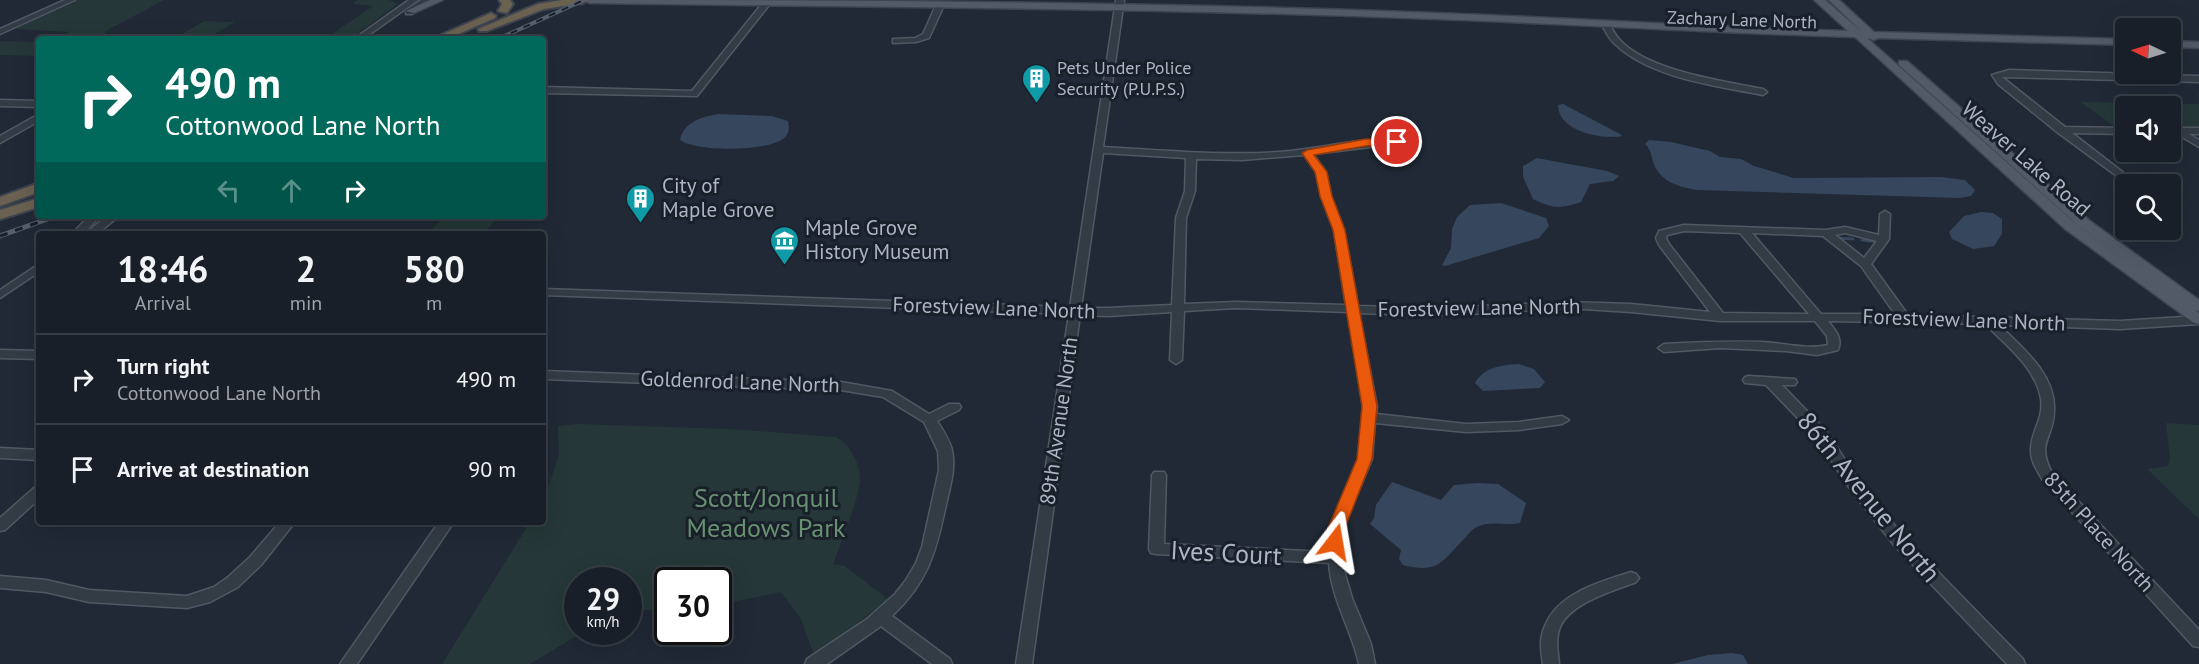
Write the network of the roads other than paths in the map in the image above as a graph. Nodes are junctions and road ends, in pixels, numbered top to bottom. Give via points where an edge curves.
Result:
1 (71, 0) edge
2 (414, 0) edge
3 (426, 0) edge
4 (438, 0) edge
5 (528, 0) edge
6 (547, 0) edge
7 (583, 0) edge
8 (590, 0) edge
9 (712, 0) edge
10 (1819, 0) edge
11 (1834, 0) edge
12 (768, 1) edge
13 (504, 5) edge
14 (940, 5) junction
15 (405, 6) edge
16 (1119, 6) edge
17 (483, 28) junction
18 (1608, 28) junction
19 (1714, 30) junction
20 (0, 32) edge
21 (1662, 33) junction
22 (362, 36) edge
23 (374, 36) edge
24 (444, 36) edge
25 (466, 36) edge
26 (1867, 38) junction
27 (896, 40) dead end
28 (2115, 42) edge
29 (2181, 44) edge
30 (2199, 45) edge
31 (2115, 48) edge
32 (2181, 50) edge
33 (2199, 51) edge
34 (2199, 79) edge
35 (546, 90) edge
36 (1763, 92) dead end
37 (0, 103) edge
38 (36, 104) edge
39 (36, 119) edge
40 (2060, 130) junction
41 (2115, 131) edge
42 (2181, 131) edge
43 (2199, 131) edge
44 (2181, 134) edge
45 (0, 140) edge
46 (1418, 142) dead end
47 (2199, 144) edge
48 (1098, 150) junction
49 (1307, 153) junction
50 (1191, 155) junction
51 (2118, 174) edge
52 (36, 188) edge
53 (36, 193) edge
54 (0, 204) edge
55 (36, 204) edge
56 (1885, 214) dead end
57 (0, 217) edge
58 (92, 219) edge
59 (110, 219) edge
60 (1744, 230) junction
61 (80, 231) edge
62 (94, 231) edge
63 (1826, 233) junction
64 (1884, 239) junction
65 (1865, 264) junction
66 (36, 272) edge
67 (546, 292) edge
68 (0, 295) edge
69 (2199, 307) edge
70 (1178, 309) junction
71 (1353, 309) junction
72 (1075, 310) junction
73 (1720, 317) junction
74 (1817, 317) junction
75 (1904, 318) junction
76 (2199, 320) edge
77 (1989, 321) junction
78 (1664, 348) dead end
79 (0, 354) edge
80 (36, 356) edge
81 (1176, 360) dead end
82 (546, 375) edge
83 (1749, 380) dead end
84 (1770, 381) junction
85 (1791, 382) dead end
86 (954, 407) dead end
87 (1370, 418) junction
88 (929, 419) junction
89 (1562, 420) dead end
90 (0, 453) edge
91 (36, 455) edge
92 (1159, 475) dead end
93 (36, 494) edge
94 (285, 525) edge
95 (445, 525) edge
96 (0, 526) edge
97 (1334, 558) junction
98 (1631, 578) dead end
99 (0, 582) edge
100 (880, 616) junction
101 (2199, 641) edge
102 (348, 664) edge
103 (813, 664) edge
104 (944, 664) edge
105 (1024, 664) edge
106 (1366, 664) edge
107 (1551, 664) edge
108 (2018, 664) edge

1 - 20 street
2 - 15 street
3 - 15 street
4 - 15 main road
5 - 13 highway
6 - 17 highway
7 - 17 highway via 542,6
8 - 9 main road, Zachary Lane North
9 - 12 main road, Zachary Lane North
10 - 26 main road
11 - 26 main road
12 - 14 main road, Zachary Lane North
12 - 35 street via 694,94
13 - 24 highway
14 - 16 main road, Zachary Lane North
14 - 27 street via 926,36
15 - 22 street
15 - 23 street
16 - 18 main road, Zachary Lane North
16 - 48 street, 89th Avenue North
17 - 25 highway
18 - 19 main road, Zachary Lane North
18 - 21 main road, Zachary Lane North
18 - 36 street via 1620,45 1658,65
19 - 21 main road
19 - 26 main road, Zachary Lane North
21 - 26 main road, Zachary Lane North
26 - 28 main road, Zachary Lane North
26 - 31 main road, Zachary Lane North
26 - 69 main road, Weaver Lake Road via 2085,224
26 - 76 main road, Weaver Lake Road via 2070,226
29 - 30 main road
32 - 33 main road
34 - 40 street via 1996,75
37 - 38 street
39 - 45 street
40 - 41 street
40 - 51 street
42 - 43 street
44 - 47 street
46 - 49 street via 1366,143
48 - 50 street
48 - 72 street, 89th Avenue North
49 - 50 street via 1259,157
49 - 71 street via 1321,172 1339,230
50 - 70 street via 1190,191 1180,218
52 - 54 highway
53 - 54 highway
55 - 57 highway
56 - 64 street
58 - 61 street
59 - 62 street
60 - 63 street
60 - 73 street via 1672,229 1661,238
60 - 74 street
63 - 64 street via 1845,230
63 - 65 street
64 - 65 street
65 - 75 street
66 - 68 street
67 - 72 street, Forestview Lane North
70 - 71 street, Forestview Lane North via 1236,305
70 - 72 street, Forestview Lane North
70 - 81 street
71 - 73 street, Forestview Lane North via 1459,312 1545,305 1598,306
71 - 87 street
72 - 105 street, 89th Avenue North
73 - 74 street, Forestview Lane North
74 - 75 street, Forestview Lane North
74 - 78 street via 1835,342 1834,347 1827,350 1720,344
75 - 77 street, Forestview Lane North
76 - 77 street, Forestview Lane North via 2120,325
77 - 101 street, 85th Place North via 2028,362 2043,387 2048,412 2036,447 2047,476
79 - 80 street
82 - 88 street, Goldenrod Lane North via 841,386 887,394
83 - 84 street
84 - 85 street
84 - 108 street, 86th Avenue North via 1822,435 1855,486 1899,541
86 - 88 street
87 - 89 street via 1466,428
87 - 97 street via 1365,459 1336,528
88 - 100 street via 947,449 948,464 928,550 920,573 905,594
90 - 91 street
92 - 97 street, Ives Court via 1156,549
93 - 96 street
94 - 99 street via 240,579 210,596 187,602 89,596 46,586
95 - 102 street
97 - 106 street
98 - 107 street via 1564,609 1548,636
100 - 103 street
100 - 104 street

